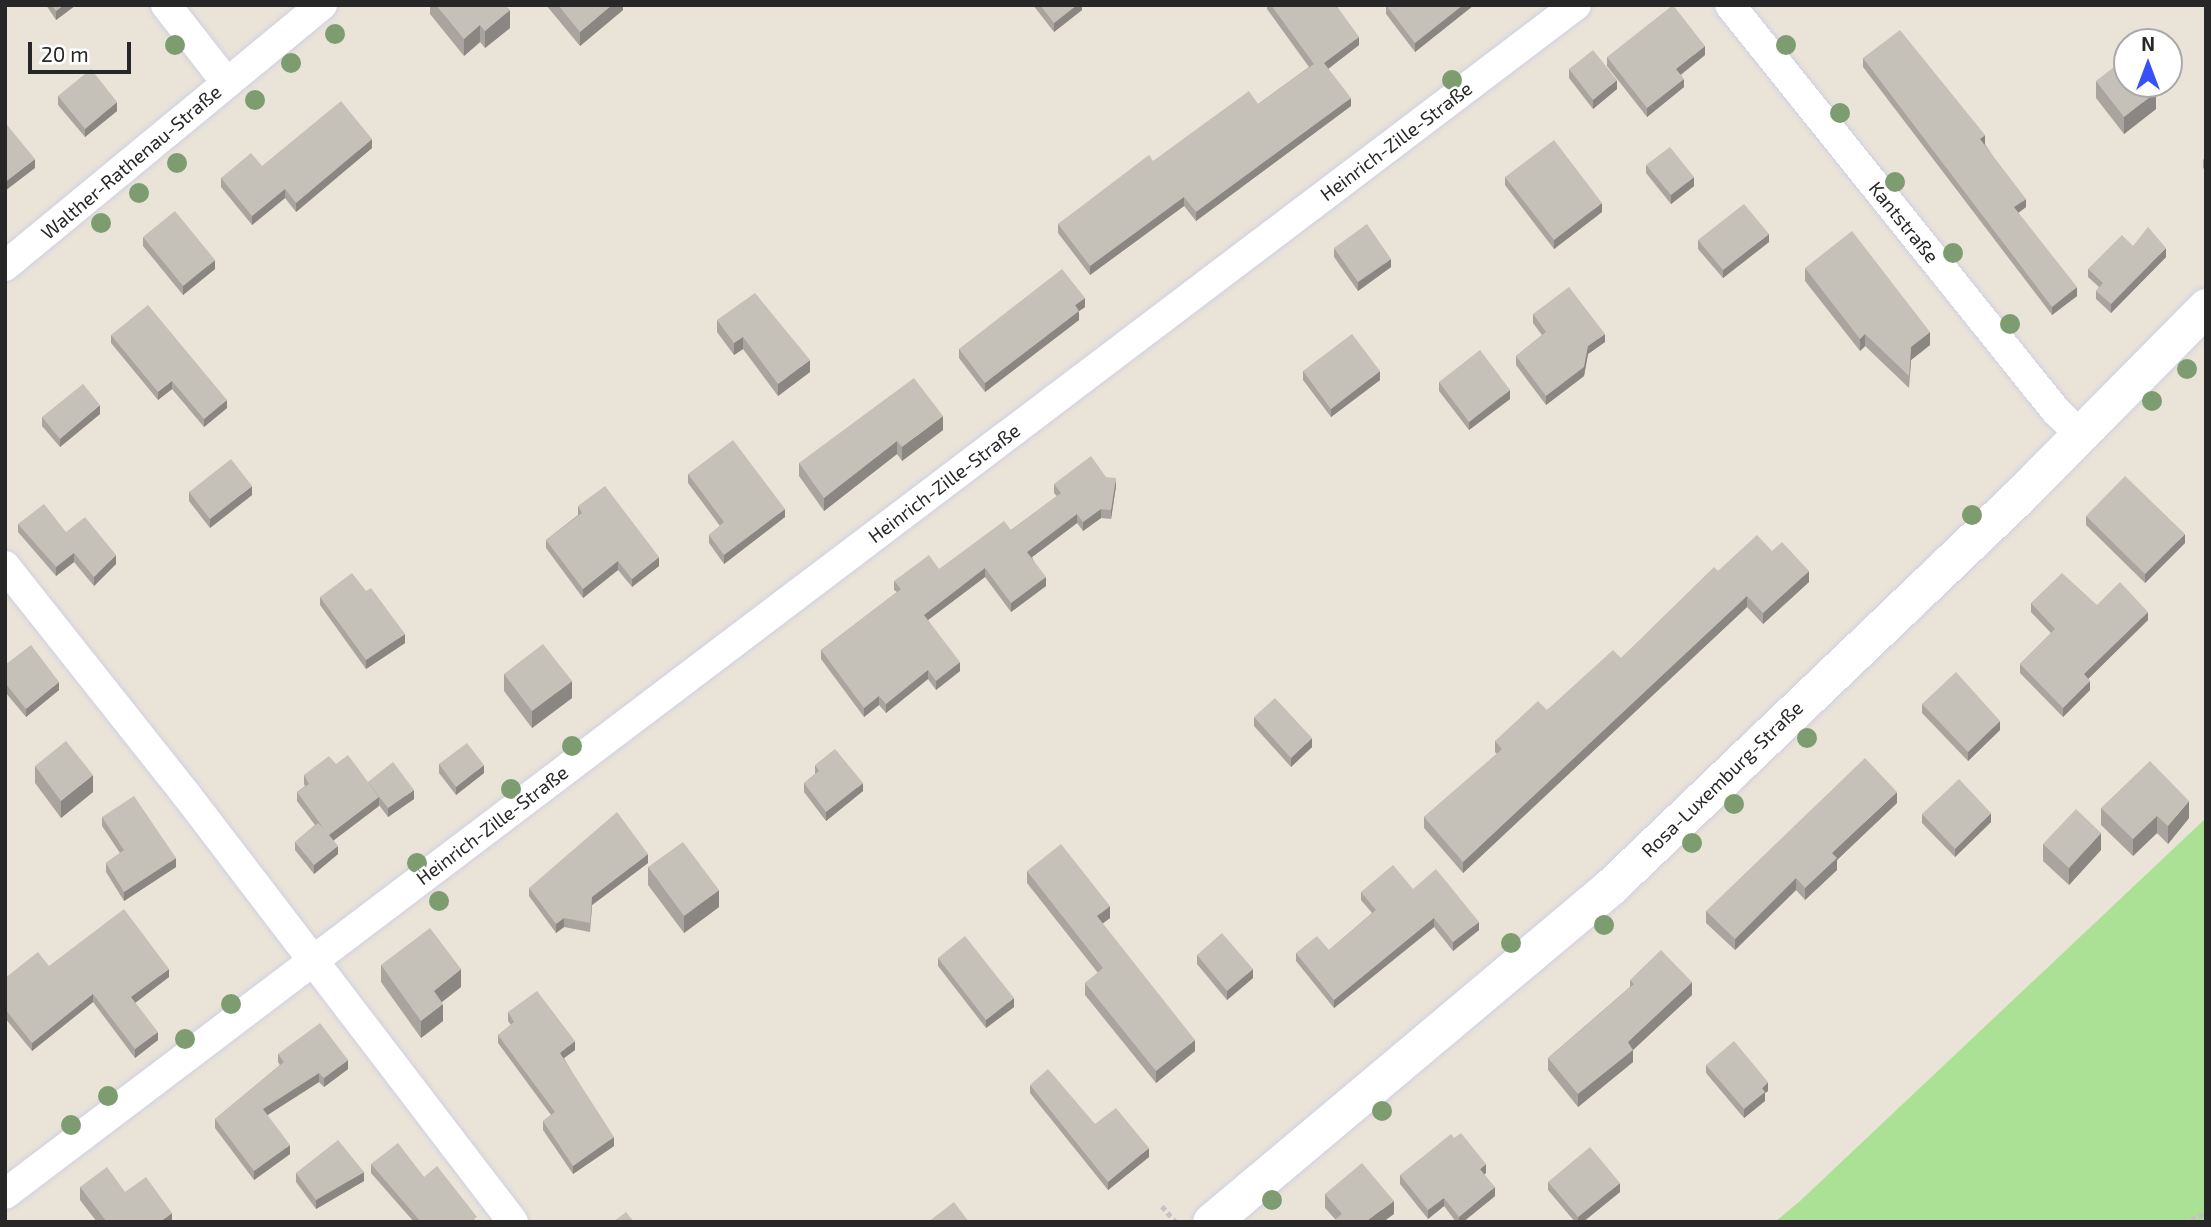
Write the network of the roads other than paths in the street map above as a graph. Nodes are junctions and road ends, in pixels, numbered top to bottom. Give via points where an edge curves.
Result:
1 (166, 5) edge
2 (322, 5) edge
3 (1576, 5) edge
4 (1730, 5) edge
5 (227, 83) junction
6 (5, 266) edge
7 (2206, 307) edge
8 (2081, 435) junction
9 (5, 566) edge
10 (313, 961) junction
11 (5, 1194) edge
12 (513, 1222) edge
13 (1211, 1222) edge

1 - 5 street
2 - 5 street, Walther-Rathenau-Straße
3 - 10 street, Heinrich-Zille-Straße
4 - 8 street, Kantstraße via 2056,411
5 - 6 street, Walther-Rathenau-Straße
7 - 8 street, Rosa-Luxemburg-Straße
8 - 13 street, Rosa-Luxemburg-Straße via 1610,887
9 - 10 street
10 - 11 street, Heinrich-Zille-Straße
10 - 12 street

